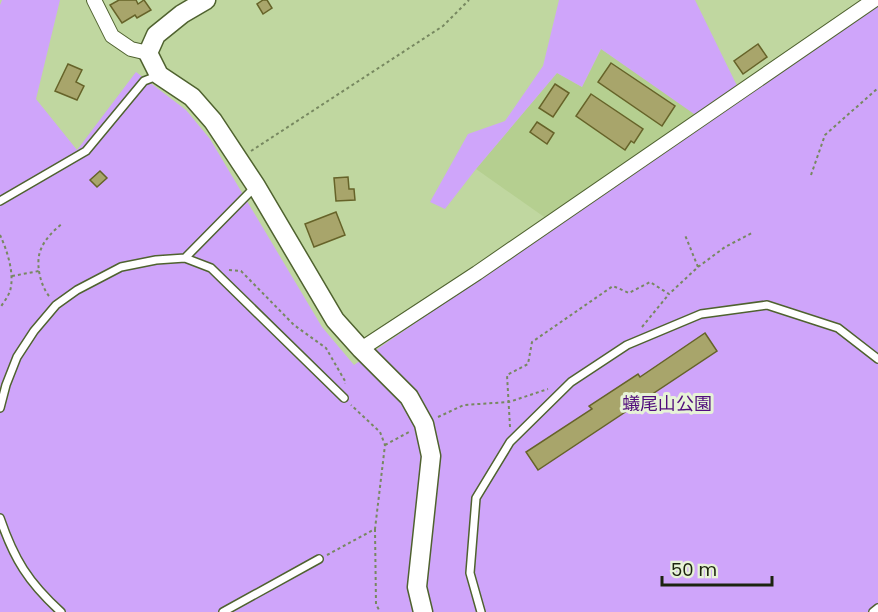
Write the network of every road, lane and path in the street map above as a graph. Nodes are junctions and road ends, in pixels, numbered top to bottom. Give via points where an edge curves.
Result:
1 (94, 0) edge
2 (206, 0) edge
3 (469, 0) edge
4 (874, 0) edge
5 (148, 53) junction
6 (159, 75) junction
7 (878, 88) edge
8 (238, 159) junction
9 (811, 175) dead end
10 (256, 186) junction
11 (0, 201) edge
12 (63, 223) dead end
13 (752, 233) dead end
14 (0, 235) edge
15 (685, 235) dead end
16 (185, 258) junction
17 (698, 267) junction
18 (211, 268) junction
19 (39, 271) junction
20 (11, 276) junction
21 (669, 294) junction
22 (56, 305) junction
23 (0, 308) edge
24 (627, 345) junction
25 (361, 349) junction
26 (878, 359) edge
27 (571, 382) junction
28 (344, 398) junction
29 (509, 402) junction
30 (0, 408) edge
31 (424, 424) junction
32 (510, 442) junction
33 (385, 445) junction
34 (0, 518) edge
35 (375, 529) junction
36 (319, 559) joint
37 (878, 608) edge
38 (61, 612) edge
39 (223, 612) edge
40 (380, 612) edge
41 (423, 612) edge
42 (481, 612) edge
43 (873, 612) edge

1 - 5 street via 112,36 131,49
2 - 5 street via 156,34
3 - 8 path via 443,26
4 - 25 street
5 - 6 street
6 - 8 street via 192,97
6 - 11 lane via 144,81 86,151
7 - 9 path via 825,135
8 - 10 street
10 - 16 lane
10 - 25 street via 335,320
12 - 19 path via 39,251
13 - 17 path
14 - 20 path
15 - 17 path
16 - 18 lane
16 - 22 lane via 121,267
17 - 21 path
18 - 28 lane
18 - 28 path via 241,271 294,325 326,348 345,381
19 - 20 path
19 - 22 path via 43,289
20 - 23 path via 10,291
21 - 24 path
21 - 29 path via 650,282 629,293 613,286 532,342 528,364 507,375
22 - 30 lane via 18,357
24 - 26 lane via 701,315 767,304 838,328
24 - 27 lane
25 - 31 street via 409,398
27 - 29 path
27 - 32 lane
28 - 33 path via 380,432
29 - 31 path via 464,405
29 - 32 path
31 - 33 path
31 - 41 street via 431,456 417,587
32 - 42 lane via 476,498 470,573
33 - 35 path
34 - 38 lane via 23,570
35 - 36 path
35 - 40 path via 376,604
36 - 39 lane
37 - 43 lane

